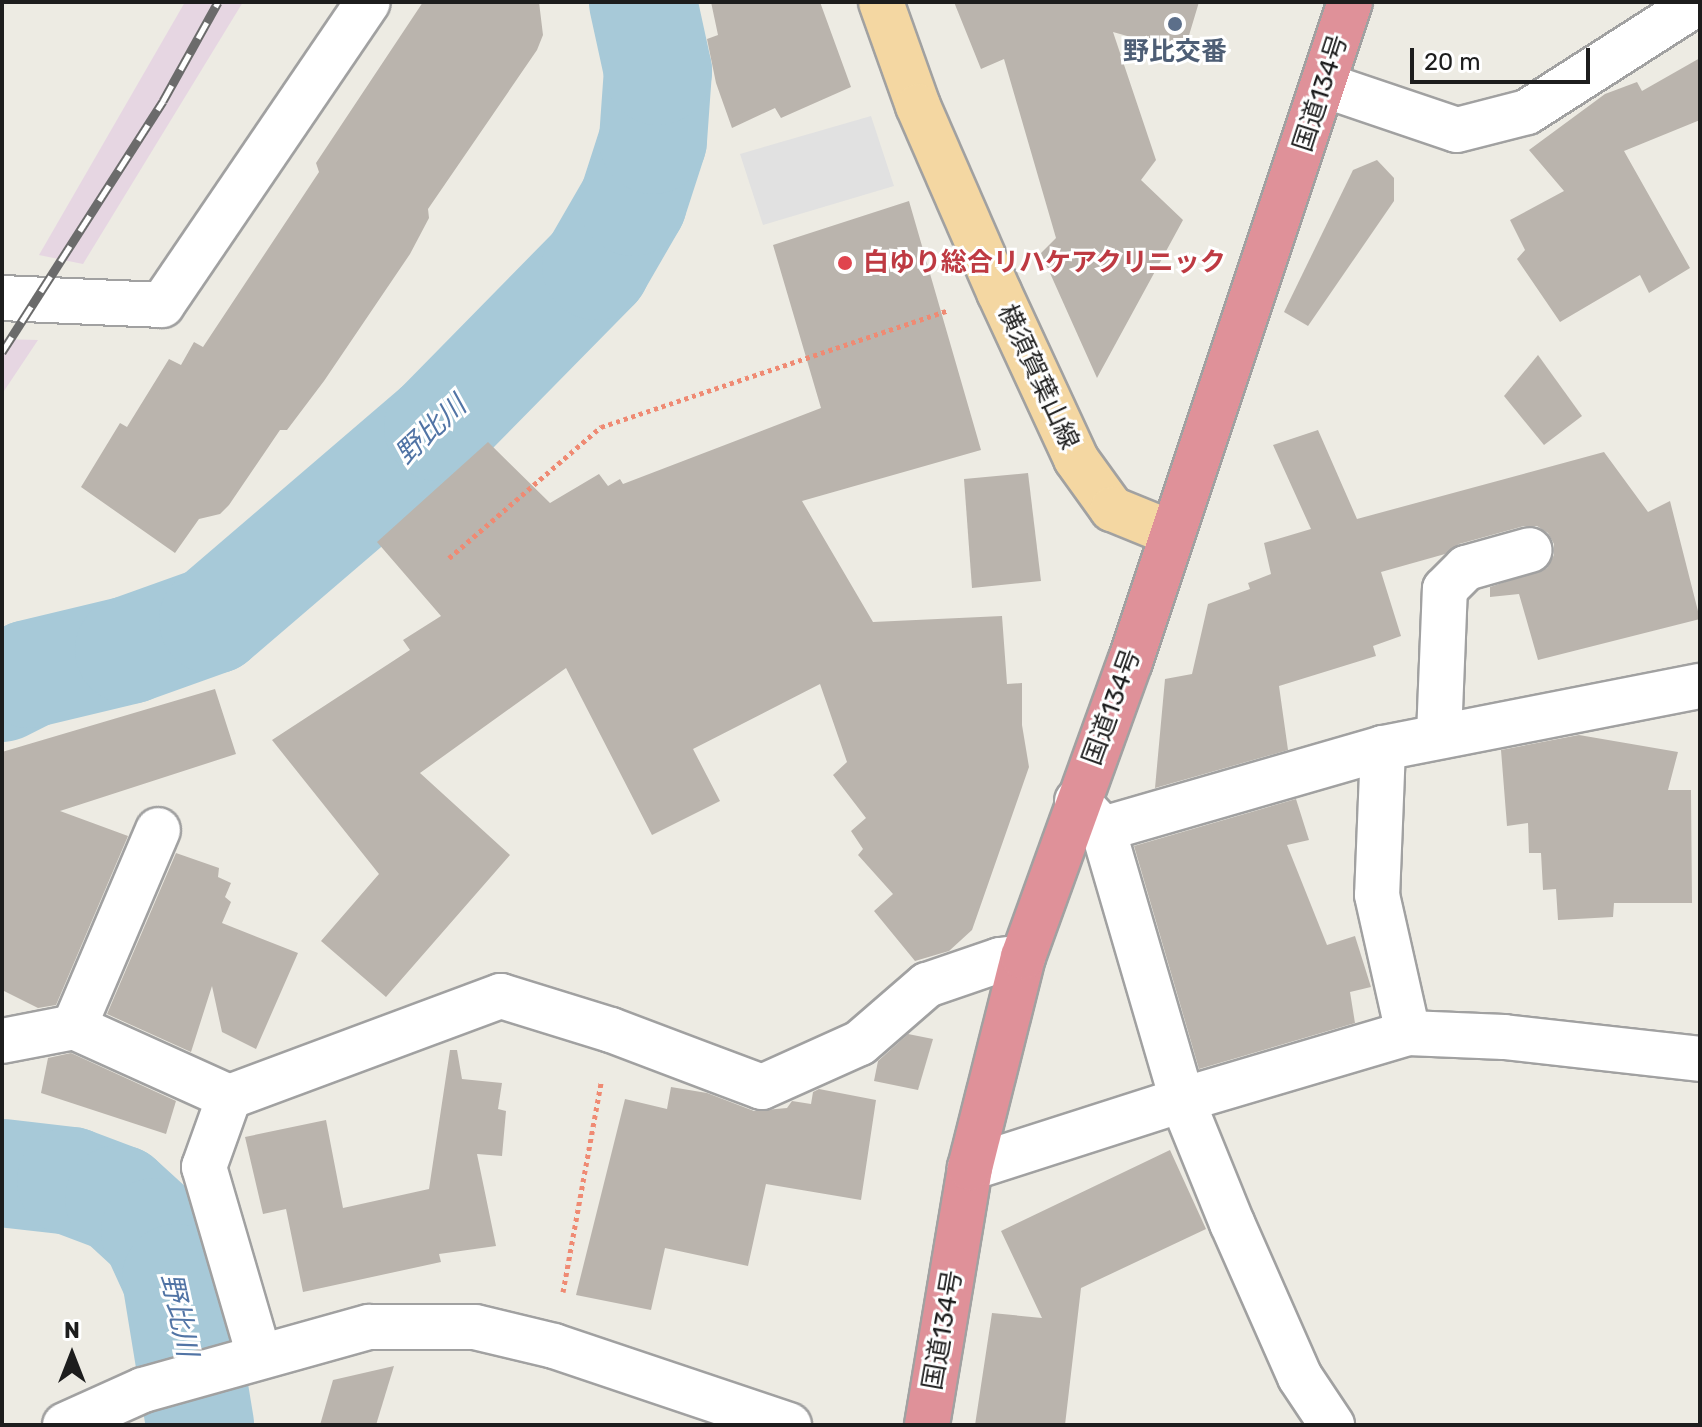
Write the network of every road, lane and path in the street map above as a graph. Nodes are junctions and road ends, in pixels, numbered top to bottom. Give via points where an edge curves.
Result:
1 (368, 2) edge
2 (881, 2) edge
3 (1350, 2) edge
4 (1699, 2) edge
5 (1324, 85) junction
6 (999, 292) junction
7 (2, 298) edge
8 (1171, 533) junction
9 (1530, 550) dead end
10 (449, 558) dead end
11 (1700, 686) edge
12 (1439, 736) junction
13 (1383, 748) junction
14 (1090, 815) junction
15 (158, 830) dead end
16 (1023, 957) junction
17 (74, 1027) junction
18 (611, 1030) junction
19 (1408, 1033) junction
20 (2, 1041) edge
21 (1700, 1060) edge
22 (229, 1097) junction
23 (1182, 1100) junction
24 (970, 1168) junction
25 (554, 1346) junction
26 (242, 1360) junction
27 (65, 1425) edge
28 (789, 1425) edge
29 (927, 1425) edge
30 (1332, 1425) edge

1 - 7 street via 162,305
2 - 6 main road, 横須賀葉山線 via 918,106
3 - 5 highway, 国道134号
4 - 5 street via 1527,112 1457,130
5 - 8 highway, 国道134号
6 - 8 main road, 横須賀葉山線 via 1076,459 1112,509
6 - 10 path via 601,427
8 - 14 highway, 国道134号
9 - 12 street via 1466,568 1445,589
11 - 12 street
12 - 13 street
13 - 14 street
13 - 19 street via 1377,895
14 - 16 highway, 国道134号
14 - 23 street
15 - 17 street
16 - 18 street via 927,985 860,1043 762,1087
16 - 24 highway, 国道134号
17 - 20 street
17 - 22 street
18 - 22 street via 501,996
18 - 25 path
19 - 21 street via 1504,1037
19 - 23 street
22 - 26 street via 204,1167
23 - 24 street
23 - 30 street via 1300,1377
24 - 29 highway, 国道134号
25 - 26 street via 475,1327 369,1327
25 - 28 street
26 - 27 street via 143,1390

